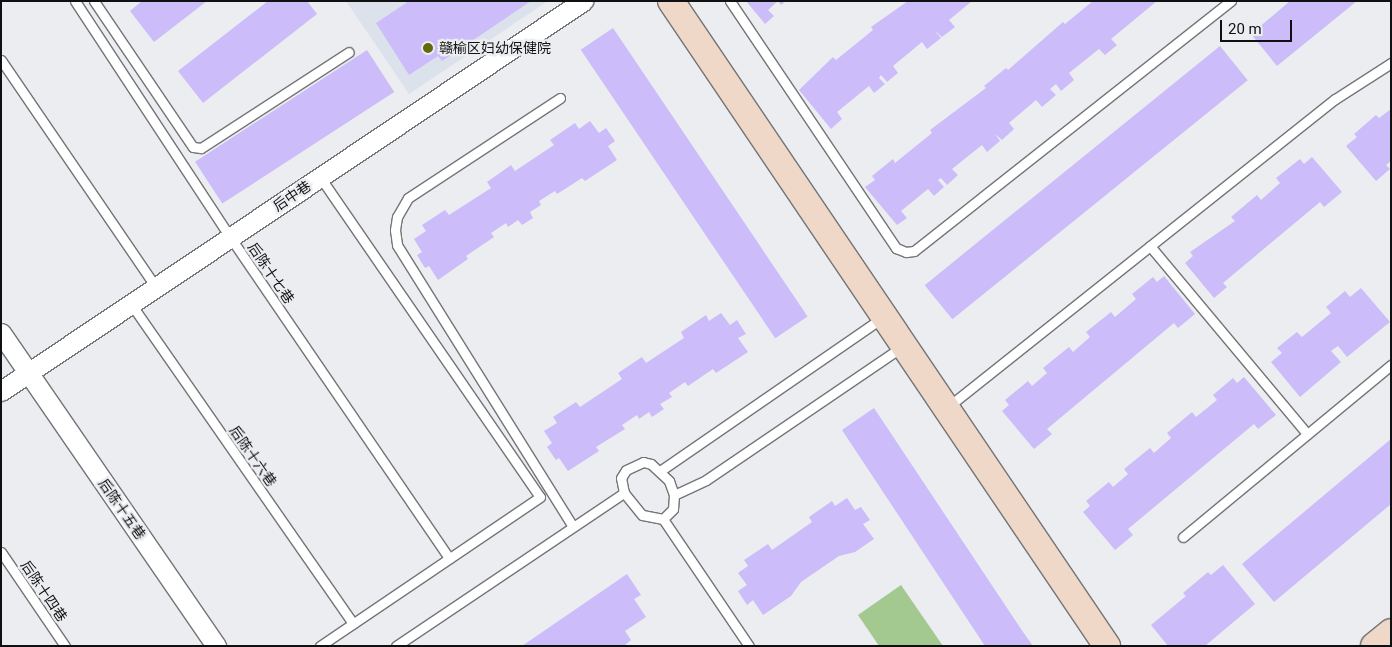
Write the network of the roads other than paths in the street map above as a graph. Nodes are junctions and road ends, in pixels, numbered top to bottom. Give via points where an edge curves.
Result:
1 (75, 1) edge
2 (94, 1) edge
3 (583, 1) edge
4 (671, 1) edge
5 (730, 1) edge
6 (1231, 1) edge
7 (349, 52) dead end
8 (1, 60) edge
9 (1391, 63) edge
10 (560, 98) dead end
11 (320, 177) junction
12 (230, 237) junction
13 (1150, 246) junction
14 (156, 287) junction
15 (131, 304) junction
16 (884, 317) junction
17 (1, 333) edge
18 (904, 346) junction
19 (1391, 365) edge
20 (28, 373) junction
21 (1, 391) edge
22 (946, 408) junction
23 (1307, 434) junction
24 (660, 471) junction
25 (624, 493) junction
26 (674, 495) junction
27 (663, 519) junction
28 (573, 527) junction
29 (1184, 537) dead end
30 (1, 552) edge
31 (449, 558) junction
32 (353, 624) junction
33 (1391, 632) edge
34 (65, 646) edge
35 (216, 646) edge
36 (320, 646) edge
37 (396, 646) edge
38 (749, 646) edge
39 (1107, 646) edge
40 (1374, 646) edge

1 - 12 lane, 后陈十七巷
2 - 7 lane via 193,147 201,148
3 - 11 street, 后中巷
4 - 16 street
5 - 6 lane via 896,248 906,252 914,251
8 - 14 lane
9 - 13 lane via 1336,99
10 - 28 lane via 408,198 397,216 394,230 397,245
11 - 12 street, 后中巷
11 - 31 lane via 540,497
12 - 14 street, 后中巷
12 - 31 lane, 后陈十七巷
13 - 22 lane
13 - 23 lane
14 - 15 street, 后中巷
15 - 20 street, 后中巷
15 - 32 lane, 后陈十六巷
16 - 18 street
16 - 24 lane
17 - 20 street, 后陈十五巷
18 - 22 street
18 - 26 lane via 706,480
19 - 23 lane
20 - 21 street, 后中巷
20 - 35 street, 后陈十五巷
22 - 39 street
23 - 29 lane
24 - 25 lane via 642,462 633,464 621,478
24 - 26 lane via 669,481
25 - 27 lane via 642,515
25 - 28 lane
26 - 27 lane via 673,509
27 - 38 lane
28 - 37 lane
30 - 34 lane, 后陈十四巷
31 - 32 lane
32 - 36 lane
33 - 40 street

